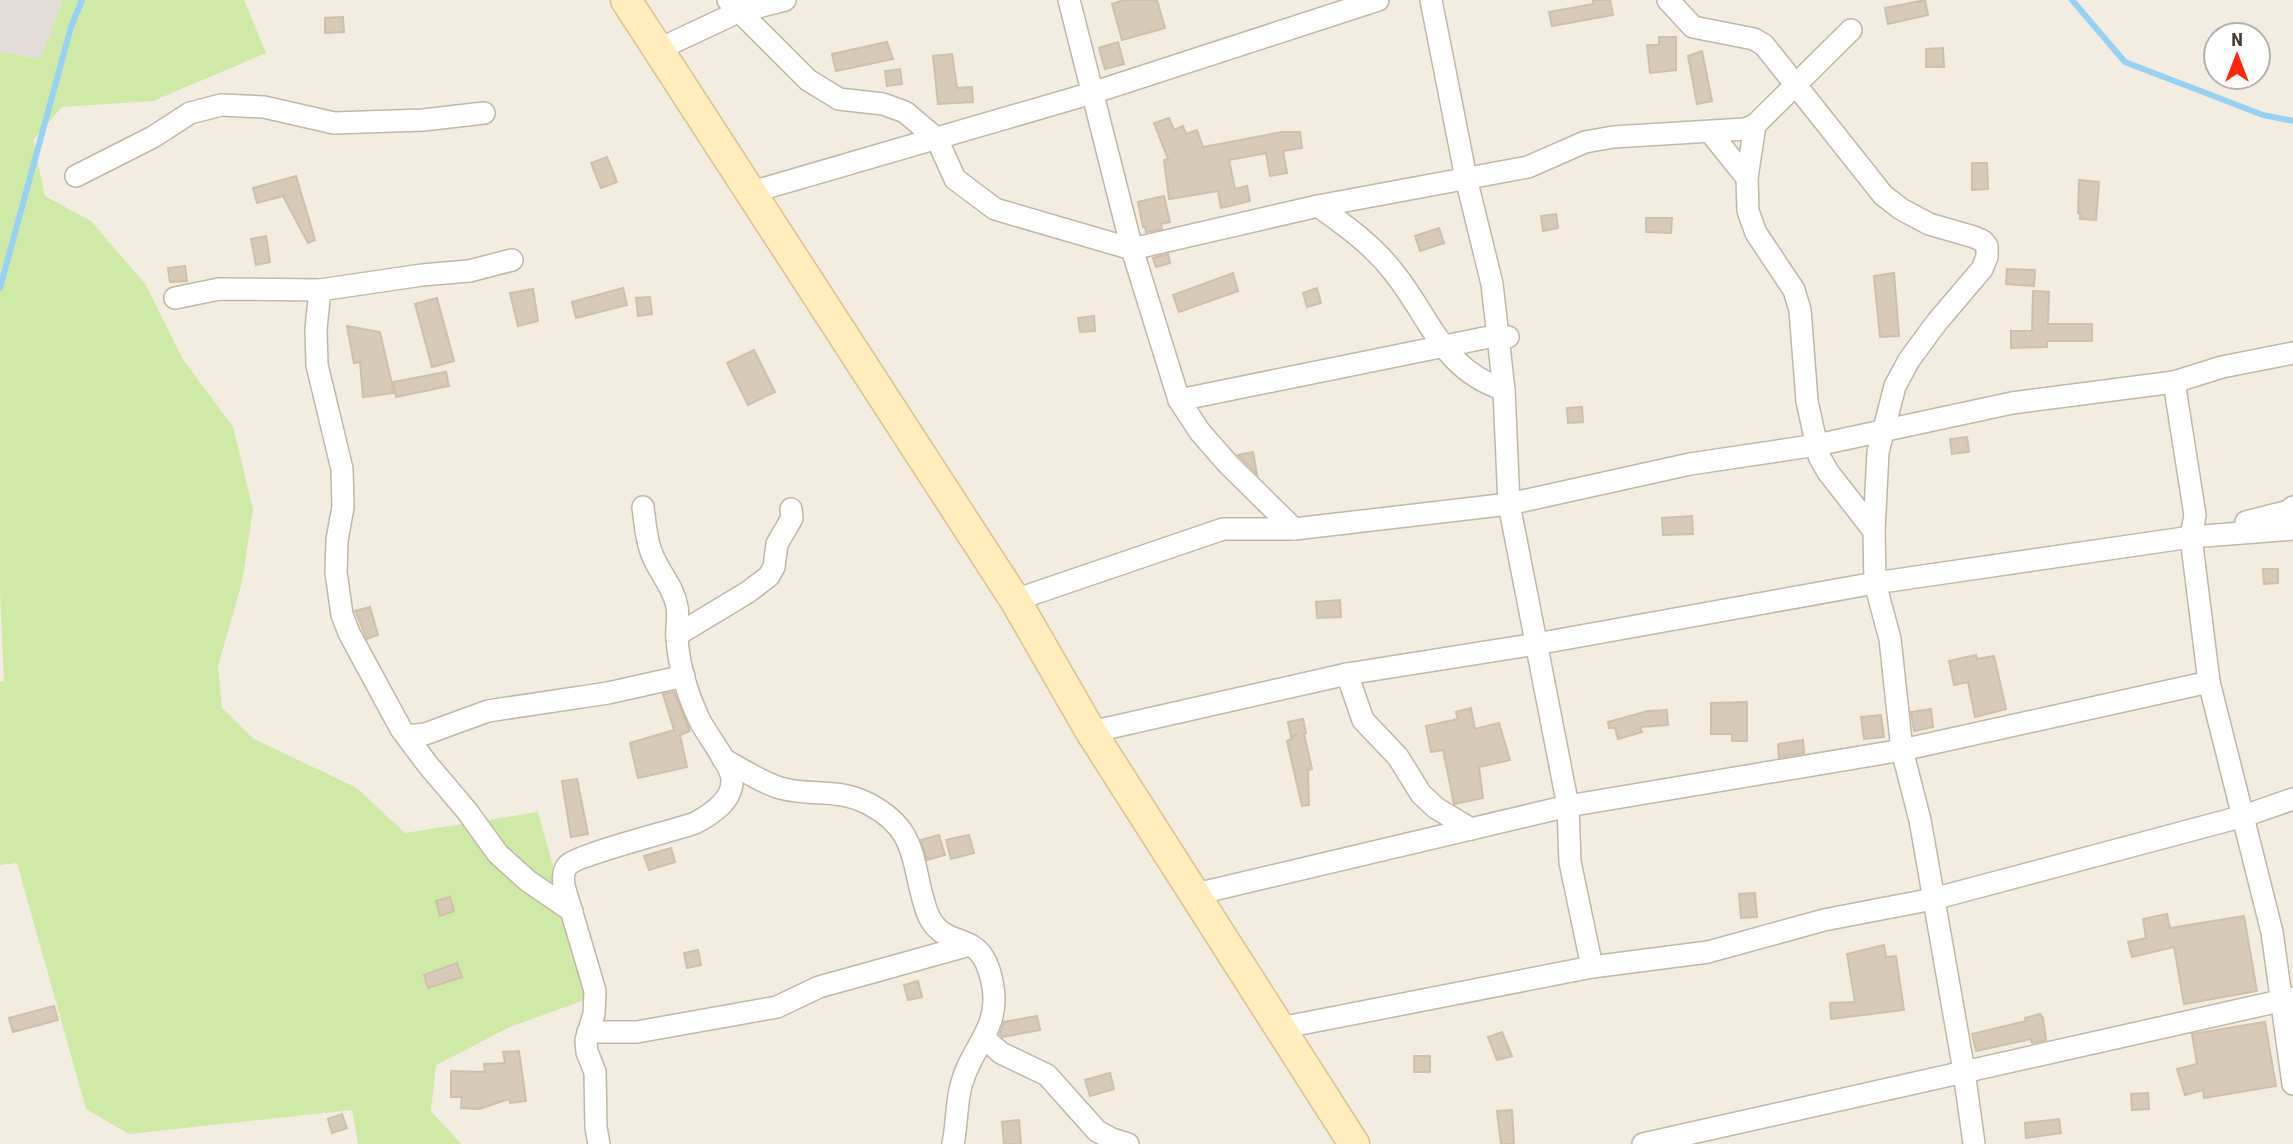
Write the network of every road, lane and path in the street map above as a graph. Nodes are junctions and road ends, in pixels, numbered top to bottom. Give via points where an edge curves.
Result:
1 (626, 0) edge
2 (785, 0) edge
3 (1069, 0) edge
4 (1378, 0) edge
5 (1430, 0) edge
6 (1668, 0) edge
7 (733, 6) edge
8 (1851, 30) dead end
9 (657, 50) junction
10 (1795, 86) junction
11 (1092, 93) junction
12 (484, 113) dead end
13 (1755, 125) junction
14 (1710, 132) junction
15 (937, 139) junction
16 (76, 176) dead end
17 (1466, 178) junction
18 (1747, 178) junction
19 (752, 192) junction
20 (1318, 205) junction
21 (1132, 249) junction
22 (512, 260) dead end
23 (320, 290) junction
24 (175, 298) dead end
25 (1504, 336) junction
26 (1442, 347) junction
27 (2293, 353) edge
28 (2174, 382) junction
29 (1504, 390) junction
30 (1179, 400) junction
31 (1883, 429) junction
32 (1817, 445) junction
33 (1509, 504) junction
34 (643, 507) dead end
35 (2293, 507) edge
36 (791, 509) dead end
37 (1294, 529) junction
38 (2293, 529) edge
39 (1874, 531) junction
40 (2192, 537) junction
41 (1875, 583) junction
42 (1015, 600) junction
43 (677, 635) junction
44 (1535, 644) junction
45 (1347, 674) junction
46 (684, 676) junction
47 (2209, 682) junction
48 (1091, 732) junction
49 (407, 736) junction
50 (1902, 750) junction
51 (723, 759) junction
52 (781, 788) junction
53 (2293, 799) edge
54 (723, 803) junction
55 (1567, 806) junction
56 (2244, 816) junction
57 (1471, 829) junction
58 (1196, 894) junction
59 (1933, 899) junction
60 (572, 911) junction
61 (970, 945) junction
62 (1592, 967) junction
63 (2287, 999) edge
64 (1280, 1028) junction
65 (588, 1032) junction
66 (984, 1038) junction
67 (1964, 1071) junction
68 (2293, 1084) edge
69 (599, 1144) edge
70 (953, 1144) edge
71 (1128, 1144) edge
72 (1354, 1144) edge
73 (1644, 1144) edge
74 (1974, 1144) edge

1 - 9 main road
2 - 7 street
3 - 11 street
4 - 11 street
5 - 17 street
6 - 10 street via 1693,27 1764,45
7 - 9 street
7 - 15 street via 808,80 839,99 883,104 905,112
8 - 10 street
9 - 19 main road
10 - 13 street
10 - 31 street via 1883,195 1929,224 1974,237 1987,246 1982,269 1909,360 1895,386
11 - 15 street
11 - 21 street
12 - 16 street via 334,123 264,107 221,105 190,113
13 - 14 street
13 - 18 street
14 - 17 street via 1586,142 1528,167
14 - 18 street
15 - 19 street
15 - 21 street via 955,179 995,209
17 - 20 street
17 - 25 street
18 - 32 street via 1748,211 1756,233 1794,290 1800,310 1807,401
19 - 42 main road
20 - 21 street
20 - 26 street via 1372,247 1394,272
21 - 30 street
22 - 23 street via 469,271
23 - 24 street via 219,289
23 - 49 street via 317,365 342,469 336,572 342,615
25 - 26 street
25 - 29 street
26 - 29 street via 1471,374
26 - 30 street
27 - 28 street
28 - 31 street via 2012,403
28 - 40 street via 2195,515
29 - 33 street
30 - 37 street via 1229,465
31 - 32 street
31 - 39 street
32 - 33 street via 1690,464
32 - 39 street via 1828,472
33 - 37 street
33 - 44 street
34 - 43 street via 651,553 678,609
35 - 40 street
36 - 43 street via 792,518 777,544 769,576
37 - 42 street via 1223,529
38 - 40 street
39 - 41 street
40 - 41 street
40 - 47 street
41 - 44 street
41 - 50 street via 1890,639
42 - 48 main road
43 - 46 street
44 - 45 street
44 - 55 street
45 - 48 street
45 - 57 street via 1363,720 1398,757 1421,794
46 - 49 street via 488,711
46 - 51 street via 698,717
47 - 50 street
47 - 56 street
48 - 58 main road
49 - 60 street via 498,854
50 - 55 street
50 - 59 street
51 - 52 street
51 - 54 street via 733,776
52 - 54 street via 746,792
52 - 61 street via 847,795 890,817 912,849 935,926
53 - 56 street
54 - 60 street via 695,823 569,864 563,877
55 - 57 street
55 - 62 street via 1570,862
56 - 59 street
56 - 63 street
57 - 58 street
58 - 64 main road
59 - 62 street via 1824,920 1708,952
59 - 67 street
60 - 65 street via 595,990
61 - 65 street via 819,987 777,1007 637,1032
61 - 66 street via 988,964 994,991 993,1016
62 - 64 street
63 - 67 street
63 - 68 street
64 - 72 main road
65 - 69 street
66 - 70 street via 961,1085
66 - 71 street via 1001,1053 1047,1075 1097,1131
67 - 73 street
67 - 74 street

